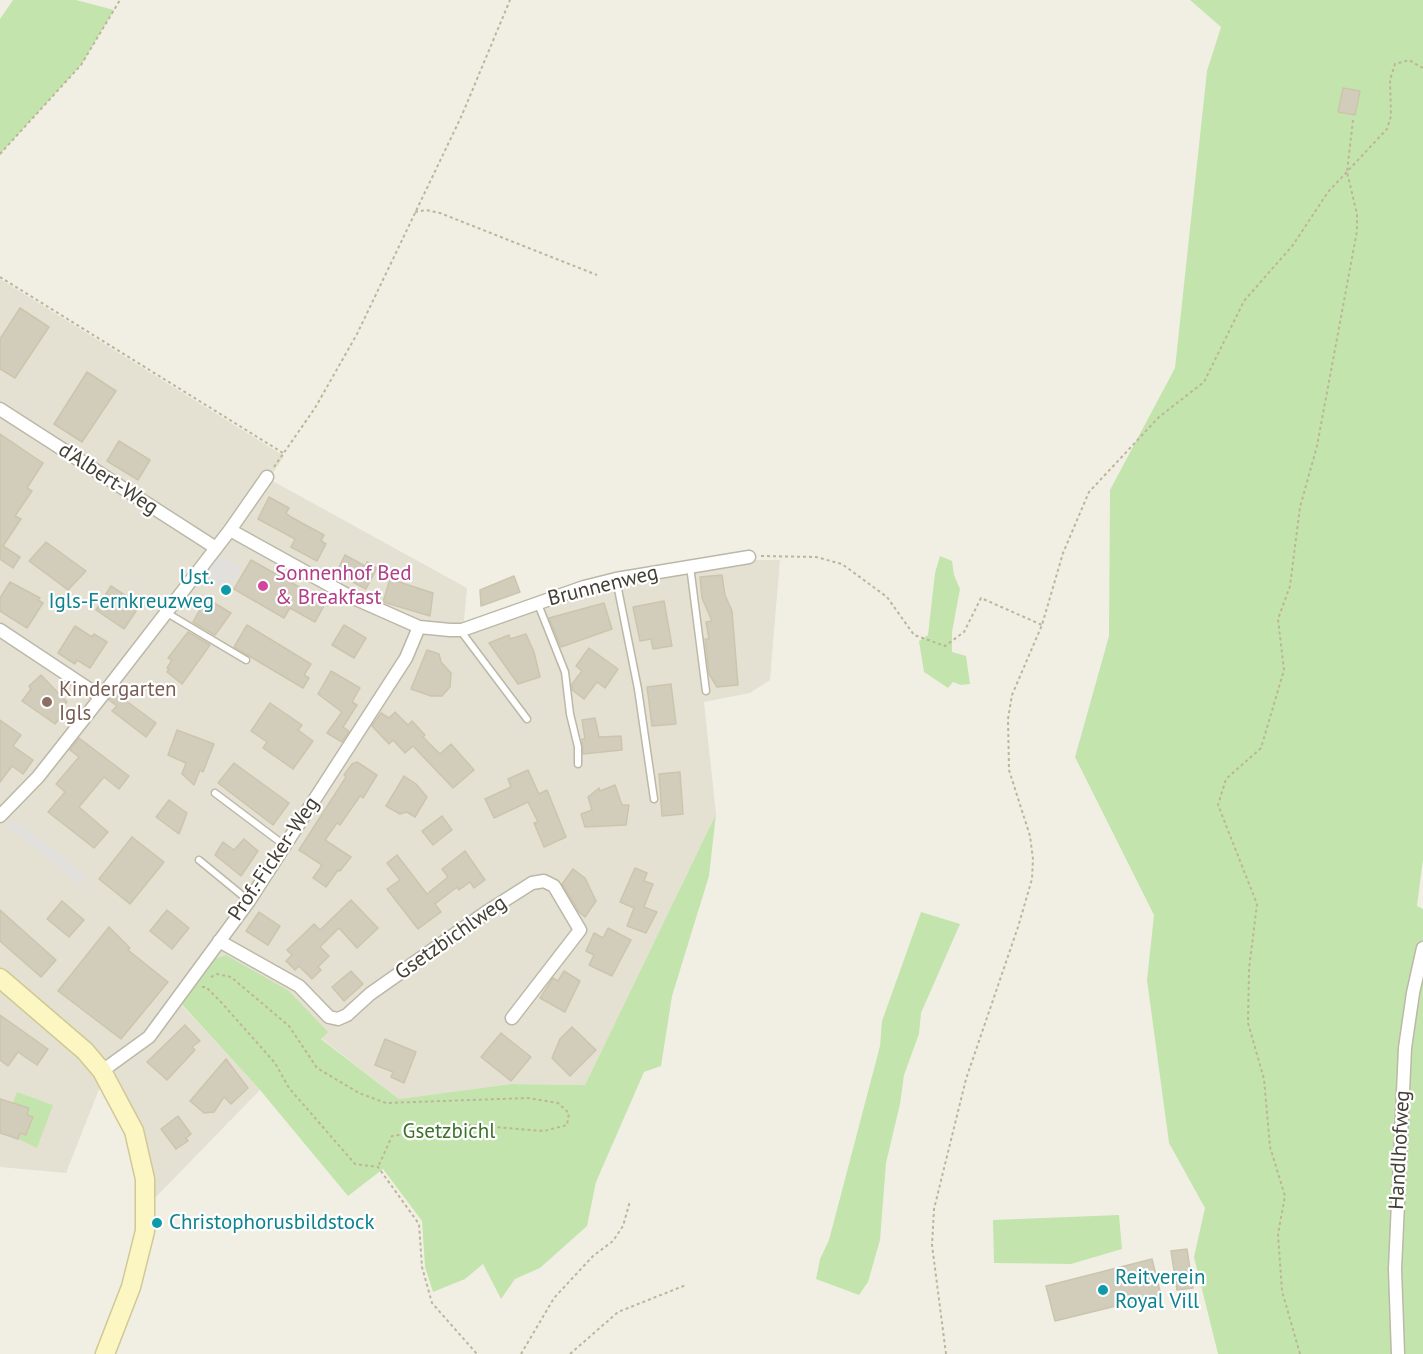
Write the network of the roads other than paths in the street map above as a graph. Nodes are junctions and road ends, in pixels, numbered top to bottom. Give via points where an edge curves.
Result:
1 (0, 409) edge
2 (267, 477) road end
3 (230, 530) junction
4 (216, 548) junction
5 (749, 557) road end
6 (690, 566) junction
7 (616, 579) junction
8 (537, 603) junction
9 (166, 612) junction
10 (419, 627) junction
11 (0, 630) edge
12 (460, 630) junction
13 (246, 660) dead end
14 (706, 691) dead end
15 (101, 697) junction
16 (527, 719) dead end
17 (578, 764) dead end
18 (215, 793) dead end
19 (654, 799) dead end
20 (0, 816) edge
21 (284, 845) junction
22 (199, 860) dead end
23 (249, 900) junction
24 (219, 941) junction
25 (1423, 948) edge
26 (0, 978) edge
27 (512, 1018) dead end
28 (102, 1071) junction
29 (105, 1354) edge
30 (1398, 1354) edge

1 - 4 street, d'Albert-Weg
2 - 3 street
3 - 4 street
3 - 10 street, Brunnenweg via 348,596
4 - 9 street
5 - 6 street, Brunnenweg
6 - 7 street, Brunnenweg
6 - 14 lane
7 - 8 street, Brunnenweg
7 - 19 lane
8 - 12 street, Brunnenweg
8 - 17 lane via 565,672
9 - 13 lane
9 - 15 street
10 - 12 street, Brunnenweg
10 - 21 street, Prof.-Ficker-Weg via 406,658
11 - 15 street
12 - 16 lane
15 - 20 street via 38,777
18 - 21 lane
21 - 23 street, Prof.-Ficker-Weg
22 - 23 lane
23 - 24 street, Prof.-Ficker-Weg
24 - 27 street, Gsetzbichlweg via 298,986 329,1017 338,1018 488,911 532,883 544,881 554,886 580,930
24 - 28 street, Prof.-Ficker-Weg via 148,1037
25 - 30 street, Handlhofweg via 1405,1048 1395,1269
26 - 28 main road via 60,1028
28 - 29 main road via 134,1131 145,1179 146,1215 138,1268

